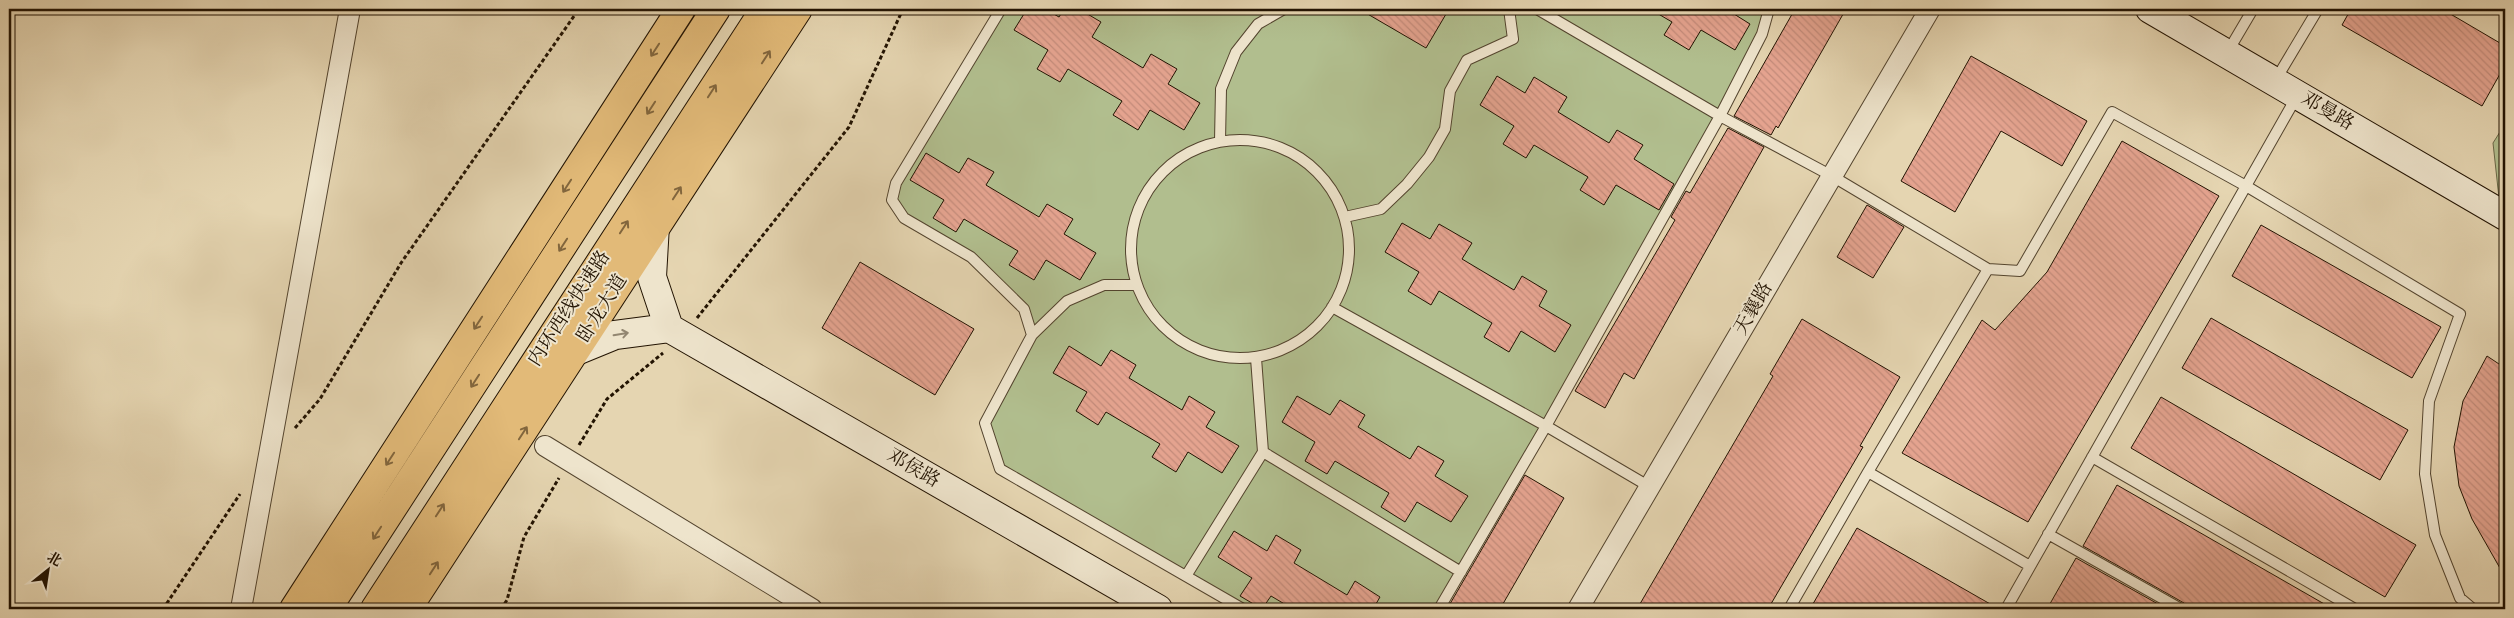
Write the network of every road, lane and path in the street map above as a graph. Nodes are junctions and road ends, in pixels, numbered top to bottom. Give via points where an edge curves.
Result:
1 (350, 9) edge
2 (578, 9) edge
3 (681, 9) edge
4 (716, 9) edge
5 (765, 9) edge
6 (798, 9) edge
7 (903, 9) edge
8 (1001, 9) edge
9 (1284, 9) edge
10 (1509, 9) edge
11 (1537, 9) edge
12 (1769, 9) edge
13 (1930, 9) edge
14 (2150, 9) edge
15 (2253, 9) edge
16 (2318, 9) edge
17 (2226, 54) junction
18 (2275, 82) junction
19 (2298, 95) junction
20 (1720, 116) junction
21 (1220, 141) junction
22 (1832, 176) junction
23 (2246, 186) junction
24 (2505, 216) edge
25 (1345, 217) junction
26 (655, 225) junction
27 (1988, 269) junction
28 (1137, 285) junction
29 (1332, 307) junction
30 (675, 332) junction
31 (1032, 335) junction
32 (576, 351) junction
33 (1256, 358) junction
34 (1546, 426) junction
35 (291, 433) dead end
36 (545, 446) dead end
37 (1263, 452) junction
38 (2092, 457) junction
39 (570, 461) junction
40 (1868, 472) junction
41 (1650, 487) junction
42 (244, 489) dead end
43 (2048, 534) junction
44 (2030, 566) junction
45 (1461, 572) junction
46 (1186, 576) junction
47 (164, 609) edge
48 (241, 609) edge
49 (294, 609) edge
50 (327, 609) edge
51 (375, 609) edge
52 (407, 609) edge
53 (500, 609) edge
54 (812, 609) edge
55 (1158, 609) edge
56 (1243, 609) edge
57 (1439, 609) edge
58 (1578, 609) edge
59 (1789, 609) edge
60 (2006, 609) edge
61 (2181, 609) edge
62 (2355, 609) edge
63 (2473, 609) edge

1 - 48 street
2 - 35 path via 401,263 320,399
3 -> 49 highway
4 -> 50 highway
51 -> 5 highway, 内环西线快速路
26 -> 6 highway, 卧龙大道
7 - 30 path via 849,127
8 - 31 lane via 896,183 892,200 904,218 971,257 1024,309
9 - 21 lane via 1258,24 1236,52 1221,89
10 - 25 lane via 1513,38 1467,60 1450,91 1446,129 1430,157 1381,209
11 - 20 lane
12 - 20 lane via 1762,34
13 - 22 street, 天襄路
14 - 17 street, 邓曼路
15 - 17 lane
16 - 18 lane
17 - 18 street, 邓曼路
18 - 19 street, 邓曼路
19 - 23 lane
19 - 24 street, 邓曼路
20 - 22 lane
20 - 34 lane
21 - 25 lane via 1252,140 1283,148 1310,165 1331,188
21 - 28 lane via 1185,154 1156,178 1137,211 1131,248
22 - 27 lane
22 - 41 street, 天襄路
23 - 27 lane via 2112,112 2020,272
23 - 38 lane
23 - 63 lane via 2460,314 2429,401 2425,474 2435,535 2460,598
25 - 29 lane via 1350,254 1342,291
26 - 30 street via 652,277
26 - 32 highway, 卧龙大道
27 - 40 lane
28 - 31 lane via 1104,284 1067,301
28 - 33 lane via 1155,318 1184,343 1219,356
29 - 33 lane via 1322,323 1292,346
29 - 34 lane
32 -> 30 street via 615,335
30 - 39 path via 607,399
30 - 55 street, 邓侯路
31 - 46 lane via 985,423 1000,469
52 -> 32 highway, 卧龙大道
33 - 37 lane
34 - 41 lane
34 - 45 lane
36 - 39 street
37 - 45 lane
37 - 46 lane
38 - 43 lane
38 - 62 lane
39 - 53 path via 524,537 507,600
39 - 54 street
40 - 44 lane
40 - 59 lane
41 - 58 street, 天襄路
42 - 47 path
43 - 44 lane
43 - 61 lane
44 - 60 lane
45 - 57 lane
46 - 56 lane

